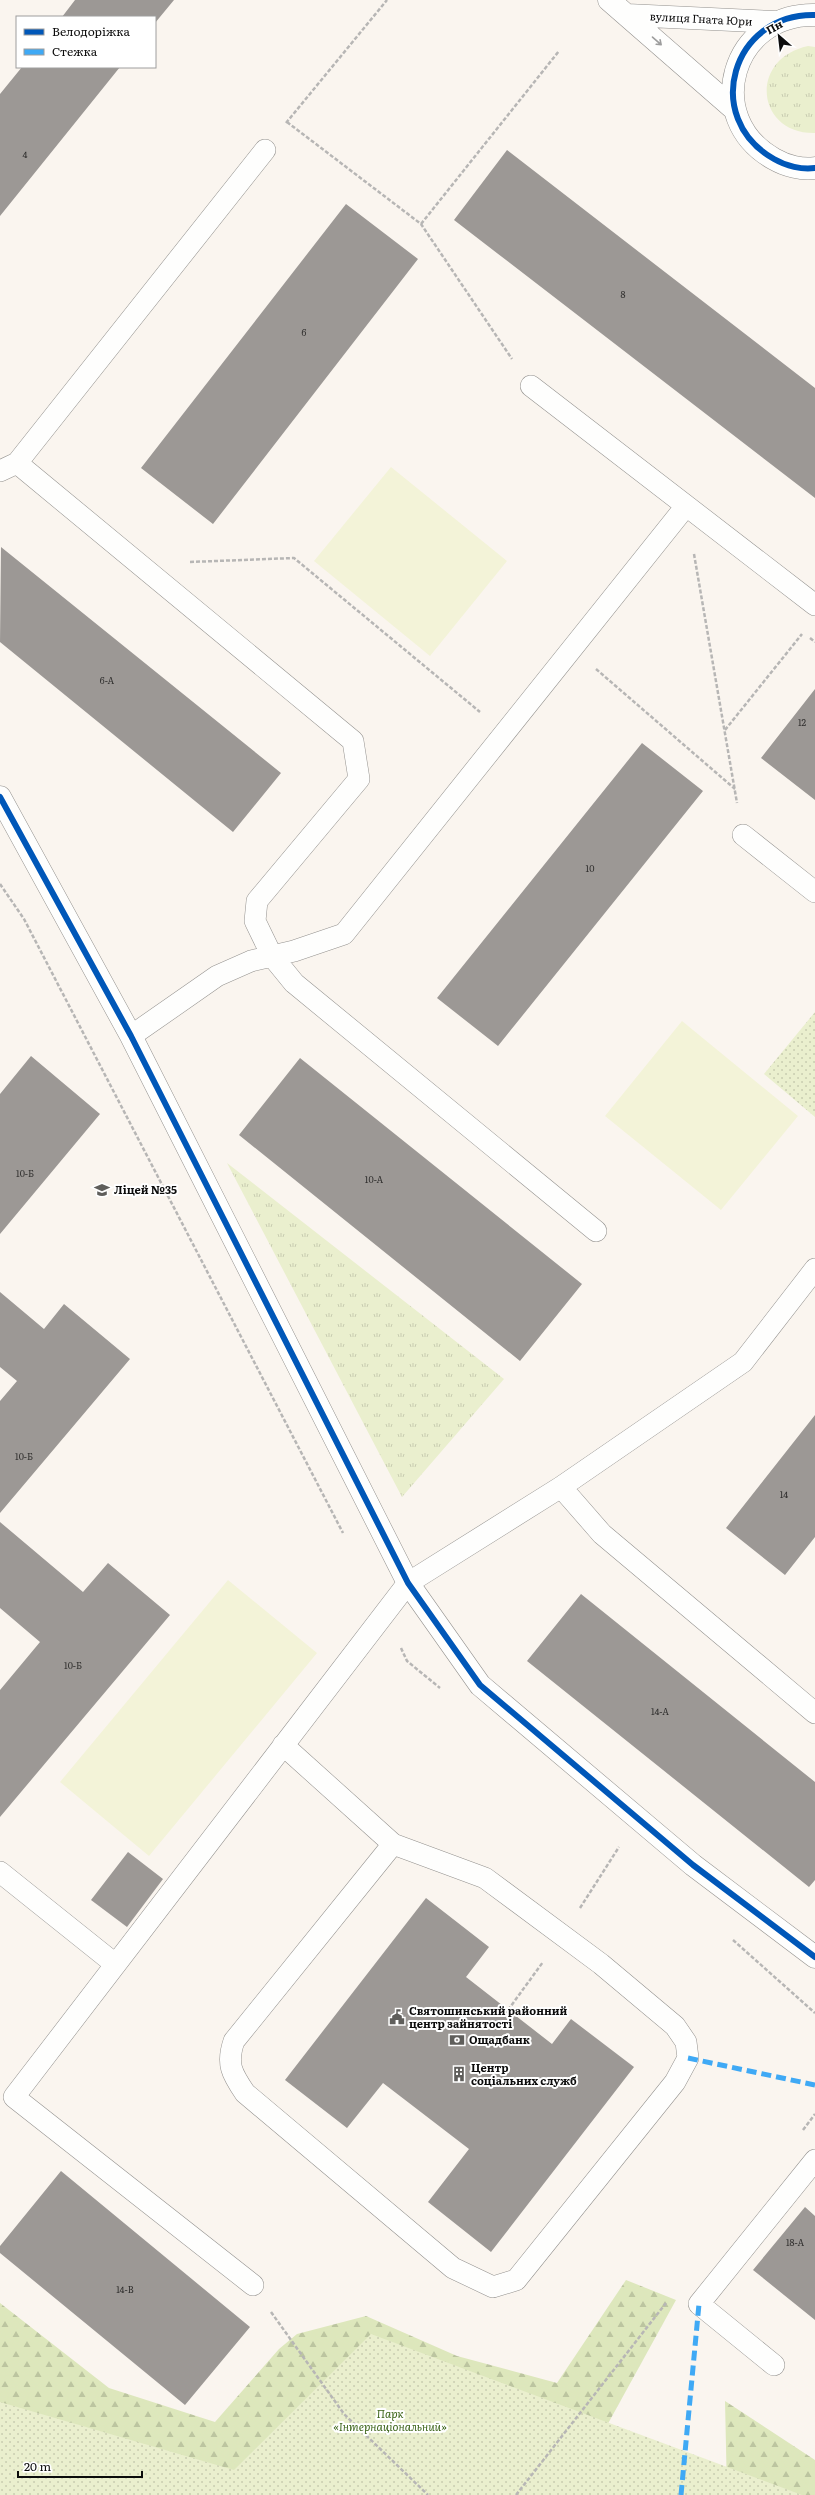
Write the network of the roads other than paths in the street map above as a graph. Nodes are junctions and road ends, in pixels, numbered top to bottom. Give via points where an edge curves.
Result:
1 (610, 0) edge
2 (627, 15) junction
3 (815, 15) edge
4 (774, 22) junction
5 (734, 109) junction
6 (264, 150) road end
7 (813, 170) edge
8 (531, 386) road end
9 (9, 467) edge
10 (686, 506) junction
11 (815, 605) edge
12 (0, 797) edge
13 (743, 835) road end
14 (815, 892) edge
15 (272, 956) junction
16 (130, 1036) junction
17 (596, 1230) dead end
18 (815, 1269) edge
19 (561, 1487) junction
20 (408, 1582) junction
21 (815, 1713) edge
22 (283, 1745) junction
23 (393, 1844) junction
24 (0, 1872) edge
25 (815, 1957) edge
26 (115, 1964) junction
27 (815, 2160) edge
28 (253, 2285) road end
29 (774, 2365) dead end

1 - 2 street, вулиця Гната Юри
2 - 4 street, вулиця Гната Юри
2 -> 5 street, вулиця Гната Юри
3 - 4 street via 799,15
4 - 5 street via 754,38 740,59 733,84
5 - 7 street via 744,133 761,152 784,164
6 - 9 lane
8 - 10 lane
9 - 15 lane via 140,564 354,741 359,779 257,901 255,921
10 - 11 lane
10 - 15 lane via 344,934
12 - 16 street
13 - 14 lane
15 - 16 lane via 251,961 217,976
15 - 17 lane via 294,983
16 - 20 street
18 - 19 lane via 742,1362
19 - 20 lane
19 - 21 lane via 602,1534
20 - 22 lane
20 - 25 street via 480,1685 693,1865
22 - 23 lane
22 - 26 lane
23 - 23 lane via 234,2041 229,2056 234,2076 245,2093 453,2268 493,2287 516,2280 675,2082 688,2058 686,2042 675,2026 601,1964 485,1878
24 - 26 lane
26 - 28 lane via 14,2097
27 - 29 lane via 699,2304

